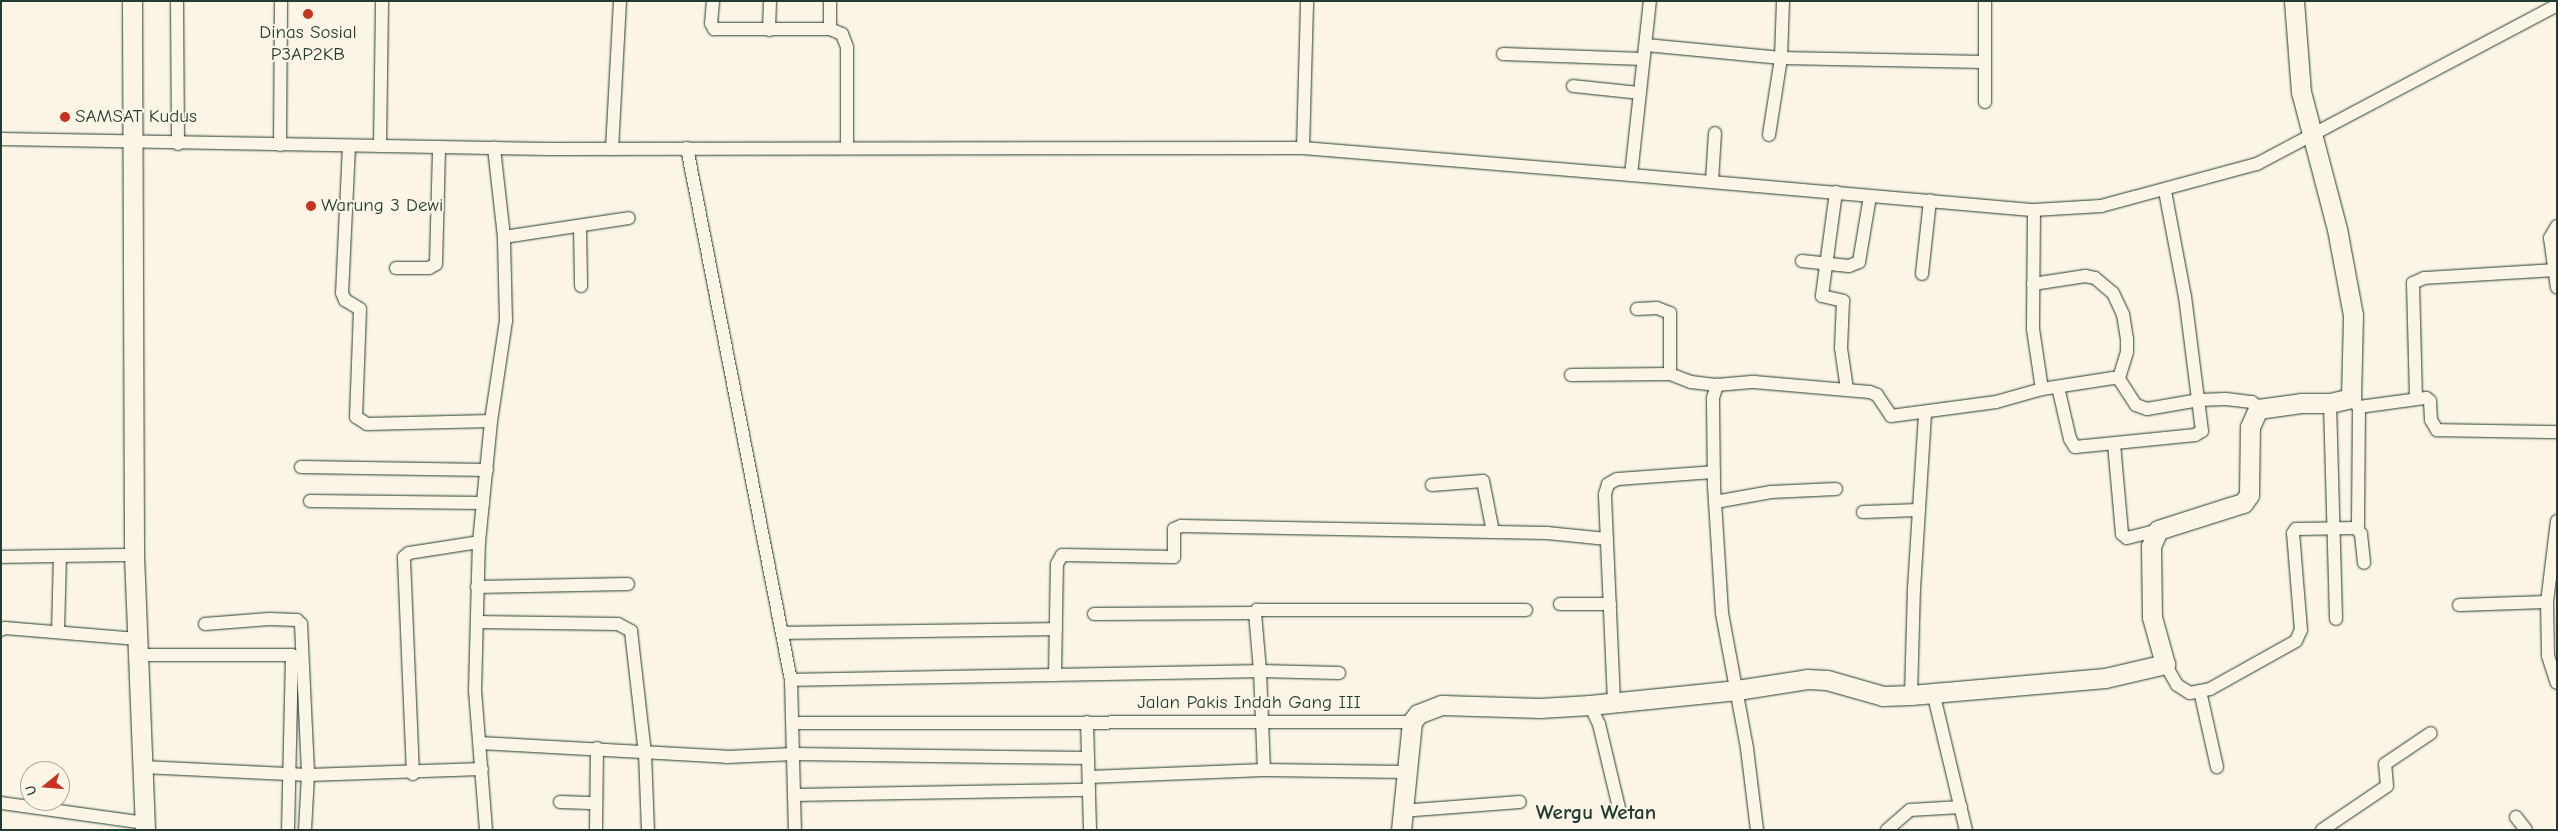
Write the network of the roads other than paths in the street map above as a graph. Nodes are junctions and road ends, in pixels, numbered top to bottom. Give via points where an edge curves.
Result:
1 (132, 1) edge
2 (178, 1) edge
3 (280, 1) edge
4 (382, 1) edge
5 (620, 1) edge
6 (713, 1) edge
7 (770, 1) edge
8 (830, 1) edge
9 (1308, 1) edge
10 (1650, 1) edge
11 (1783, 1) edge
12 (1984, 1) edge
13 (2294, 1) edge
14 (2557, 5) edge
15 (830, 29) junction
16 (769, 30) junction
17 (1646, 45) junction
18 (1503, 54) dead end
19 (1781, 58) junction
20 (1643, 59) junction
21 (1985, 62) junction
22 (1573, 86) dead end
23 (1640, 92) junction
24 (1985, 102) dead end
25 (1715, 133) dead end
26 (2311, 133) junction
27 (1769, 135) dead end
28 (1, 139) edge
29 (132, 141) junction
30 (174, 144) junction
31 (280, 145) junction
32 (349, 146) junction
33 (380, 146) junction
34 (439, 147) junction
35 (494, 148) junction
36 (612, 148) junction
37 (686, 148) junction
38 (847, 148) junction
39 (1304, 148) junction
40 (1631, 175) junction
41 (1712, 181) junction
42 (2165, 191) junction
43 (1836, 192) junction
44 (1870, 196) junction
45 (1930, 200) junction
46 (2034, 210) junction
47 (629, 218) dead end
48 (580, 226) junction
49 (2557, 226) edge
50 (504, 237) junction
51 (1802, 261) dead end
52 (1827, 264) junction
53 (396, 268) dead end
54 (2554, 270) junction
55 (1922, 274) dead end
56 (2033, 284) junction
57 (581, 286) dead end
58 (2557, 288) edge
59 (1637, 308) dead end
60 (1670, 374) junction
61 (1572, 375) dead end
62 (2119, 379) junction
63 (1717, 385) junction
64 (2058, 387) junction
65 (1847, 389) junction
66 (2042, 390) junction
67 (2416, 398) junction
68 (2199, 400) junction
69 (2355, 402) junction
70 (2330, 403) junction
71 (2258, 409) junction
72 (1925, 414) junction
73 (491, 421) junction
74 (2557, 432) edge
75 (2114, 444) junction
76 (301, 467) dead end
77 (487, 470) junction
78 (1714, 472) junction
79 (1432, 485) dead end
80 (1836, 489) dead end
81 (310, 501) dead end
82 (1715, 502) junction
83 (483, 503) junction
84 (1919, 510) junction
85 (1863, 512) dead end
86 (2557, 522) edge
87 (2334, 527) junction
88 (2158, 530) junction
89 (2358, 530) junction
90 (1493, 532) junction
91 (1607, 539) junction
92 (479, 542) junction
93 (134, 555) junction
94 (60, 556) junction
95 (1, 557) edge
96 (2364, 563) dead end
97 (628, 584) dead end
98 (477, 587) junction
99 (2546, 602) junction
100 (1560, 604) dead end
101 (1610, 604) junction
102 (2459, 605) dead end
103 (1526, 610) dead end
104 (1255, 613) junction
105 (1094, 614) dead end
106 (2336, 619) dead end
107 (477, 622) junction
108 (206, 624) dead end
109 (1056, 629) junction
110 (1, 630) edge
111 (58, 632) junction
112 (782, 633) junction
113 (138, 647) junction
114 (2165, 664) junction
115 (1260, 671) junction
116 (1339, 673) dead end
117 (1055, 675) junction
118 (791, 680) junction
119 (2557, 683) edge
120 (1737, 690) junction
121 (2200, 691) junction
122 (1932, 692) junction
123 (1911, 695) junction
124 (1614, 702) junction
125 (1590, 705) junction
126 (1264, 720) junction
127 (1087, 722) junction
128 (1412, 722) junction
129 (794, 723) junction
130 (2432, 733) dead end
131 (480, 743) junction
132 (597, 748) junction
133 (645, 753) junction
134 (794, 754) junction
135 (1088, 758) junction
136 (143, 767) junction
137 (2217, 767) dead end
138 (482, 770) junction
139 (1264, 770) junction
140 (1405, 772) junction
141 (298, 774) junction
142 (414, 774) junction
143 (1089, 784) junction
144 (794, 795) junction
145 (560, 802) dead end
146 (1520, 802) dead end
147 (1, 803) edge
148 (596, 803) junction
149 (1960, 807) junction
150 (1401, 811) junction
151 (1620, 812) dead end
152 (2516, 817) dead end
153 (145, 826) edge
154 (288, 830) edge
155 (305, 830) edge
156 (486, 830) edge
157 (596, 830) edge
158 (648, 830) edge
159 (795, 830) edge
160 (1090, 830) edge
161 (1401, 830) edge
162 (1757, 830) edge
163 (1887, 830) edge
164 (1966, 830) edge
165 (2322, 830) edge
166 (2526, 830) edge

1 - 29 street
2 - 30 street
3 - 31 street
4 - 33 street
5 - 36 street
6 - 16 street via 713,29
7 - 16 street
8 - 15 street
9 - 39 street
10 - 17 street
11 - 19 street
12 - 21 street
13 - 26 street via 2297,64
14 - 26 street via 2484,41 2439,70
15 - 16 street
15 - 38 street via 846,39
17 - 19 street
17 - 20 street
18 - 20 street
19 - 21 street
19 - 27 street
20 - 23 street
21 - 24 street
22 - 23 street
23 - 40 street
25 - 41 street
26 - 42 street via 2257,164
26 - 69 street via 2337,230 2353,315
28 - 29 street
29 - 30 street
29 - 93 street
30 - 31 street
31 - 32 street
32 - 33 street
32 - 73 street via 342,293 345,300 360,309 356,417 367,424
33 - 34 street
34 - 35 street
34 - 53 street via 436,264 429,268
35 - 36 street
35 - 50 street
36 - 37 street
37 - 38 street
37 - 112 street
38 - 39 street
39 - 40 street
40 - 41 street
41 - 43 street
42 - 46 street via 2101,206
42 - 68 street via 2185,297
43 - 44 street
43 - 52 street
44 - 45 street
44 - 52 street via 1859,262 1849,266
45 - 46 street
45 - 55 street
46 - 56 street
47 - 48 street
48 - 50 street
48 - 57 street
49 - 54 street via 2550,238
50 - 73 street via 506,321
51 - 52 street
52 - 65 street via 1822,296 1843,301 1841,348
54 - 58 street
54 - 67 street via 2424,278 2414,283
56 - 62 street via 2085,276 2096,278 2113,293 2123,314 2127,339 2127,352
56 - 66 street via 2033,329
59 - 60 street via 1657,308 1670,313
60 - 61 street
60 - 63 street via 1691,382
62 - 64 street
62 - 68 street via 2130,399 2147,409
63 - 65 street via 1754,382
63 - 78 street via 1713,398
64 - 66 street
64 - 75 street via 2072,446
65 - 72 street via 1877,395 1891,416
66 - 72 street via 1996,402
67 - 69 street
67 - 74 street via 2430,401 2431,420 2437,430
68 - 71 street via 2252,402
68 - 75 street via 2203,426 2199,434
69 - 70 street
69 - 89 street
70 - 71 street via 2301,402
70 - 87 street
71 - 88 street via 2250,427 2249,495 2230,508
72 - 84 street
73 - 77 street
75 - 88 street via 2122,534 2127,538
76 - 77 street
77 - 83 street
78 - 82 street
78 - 91 street via 1612,481 1605,494
79 - 90 street via 1482,480
80 - 82 street via 1771,492
81 - 83 street
82 - 120 street via 1722,613
83 - 92 street
84 - 85 street
84 - 123 street
86 - 99 street
87 - 89 street
87 - 106 street
87 - 121 street via 2296,529 2293,533 2301,622 2296,641 2210,689
88 - 114 street via 2151,546 2152,617
89 - 96 street
90 - 91 street
90 - 109 street via 1181,526 1174,529 1174,557 1060,556
91 - 101 street
92 - 98 street
92 - 142 street via 409,553 404,557
93 - 94 street
93 - 113 street
94 - 95 street
94 - 111 street
97 - 98 street
98 - 107 street
99 - 102 street
99 - 119 street via 2548,656
100 - 101 street
101 - 124 street
103 - 104 street via 1259,610
104 - 105 street
104 - 115 street
107 - 131 street via 475,691
107 - 133 street via 618,624 627,627 634,638
108 - 141 street via 269,619 297,620 301,624
109 - 112 street
109 - 117 street
110 - 111 street
111 - 113 street
112 - 118 street
113 - 136 street
113 - 141 street via 291,654 294,662
114 - 121 street via 2177,684 2190,693
114 - 122 street via 2104,678
115 - 116 street
115 - 117 street
115 - 126 street
117 - 118 street
118 - 129 street
120 - 123 street via 1814,679 1883,696
120 - 124 street
120 - 162 street
121 - 137 street
122 - 123 street
122 - 149 street
124 - 125 street
125 - 128 street via 1540,708 1442,705 1418,714
125 - 151 street via 1599,724
126 - 127 street, Jalan Pakis Indah Gang III
126 - 128 street, Jalan Pakis Indah Gang III
126 - 139 street
127 - 129 street, Jalan Pakis Indah Gang III
127 - 135 street
128 - 140 street
129 - 134 street
130 - 165 street via 2385,764 2387,786
131 - 132 street
131 - 138 street
132 - 133 street
132 - 148 street
133 - 134 street via 727,757
133 - 158 street
134 - 135 street
134 - 144 street
135 - 143 street
136 - 141 street
136 - 153 street
138 - 142 street
138 - 156 street
139 - 140 street
139 - 143 street
140 - 150 street
141 - 142 street
141 - 154 street
141 - 155 street
143 - 144 street
143 - 160 street
144 - 159 street
145 - 148 street
146 - 150 street
147 - 153 street
148 - 157 street
149 - 163 street via 1910,810
149 - 164 street
150 - 161 street
152 - 166 street

